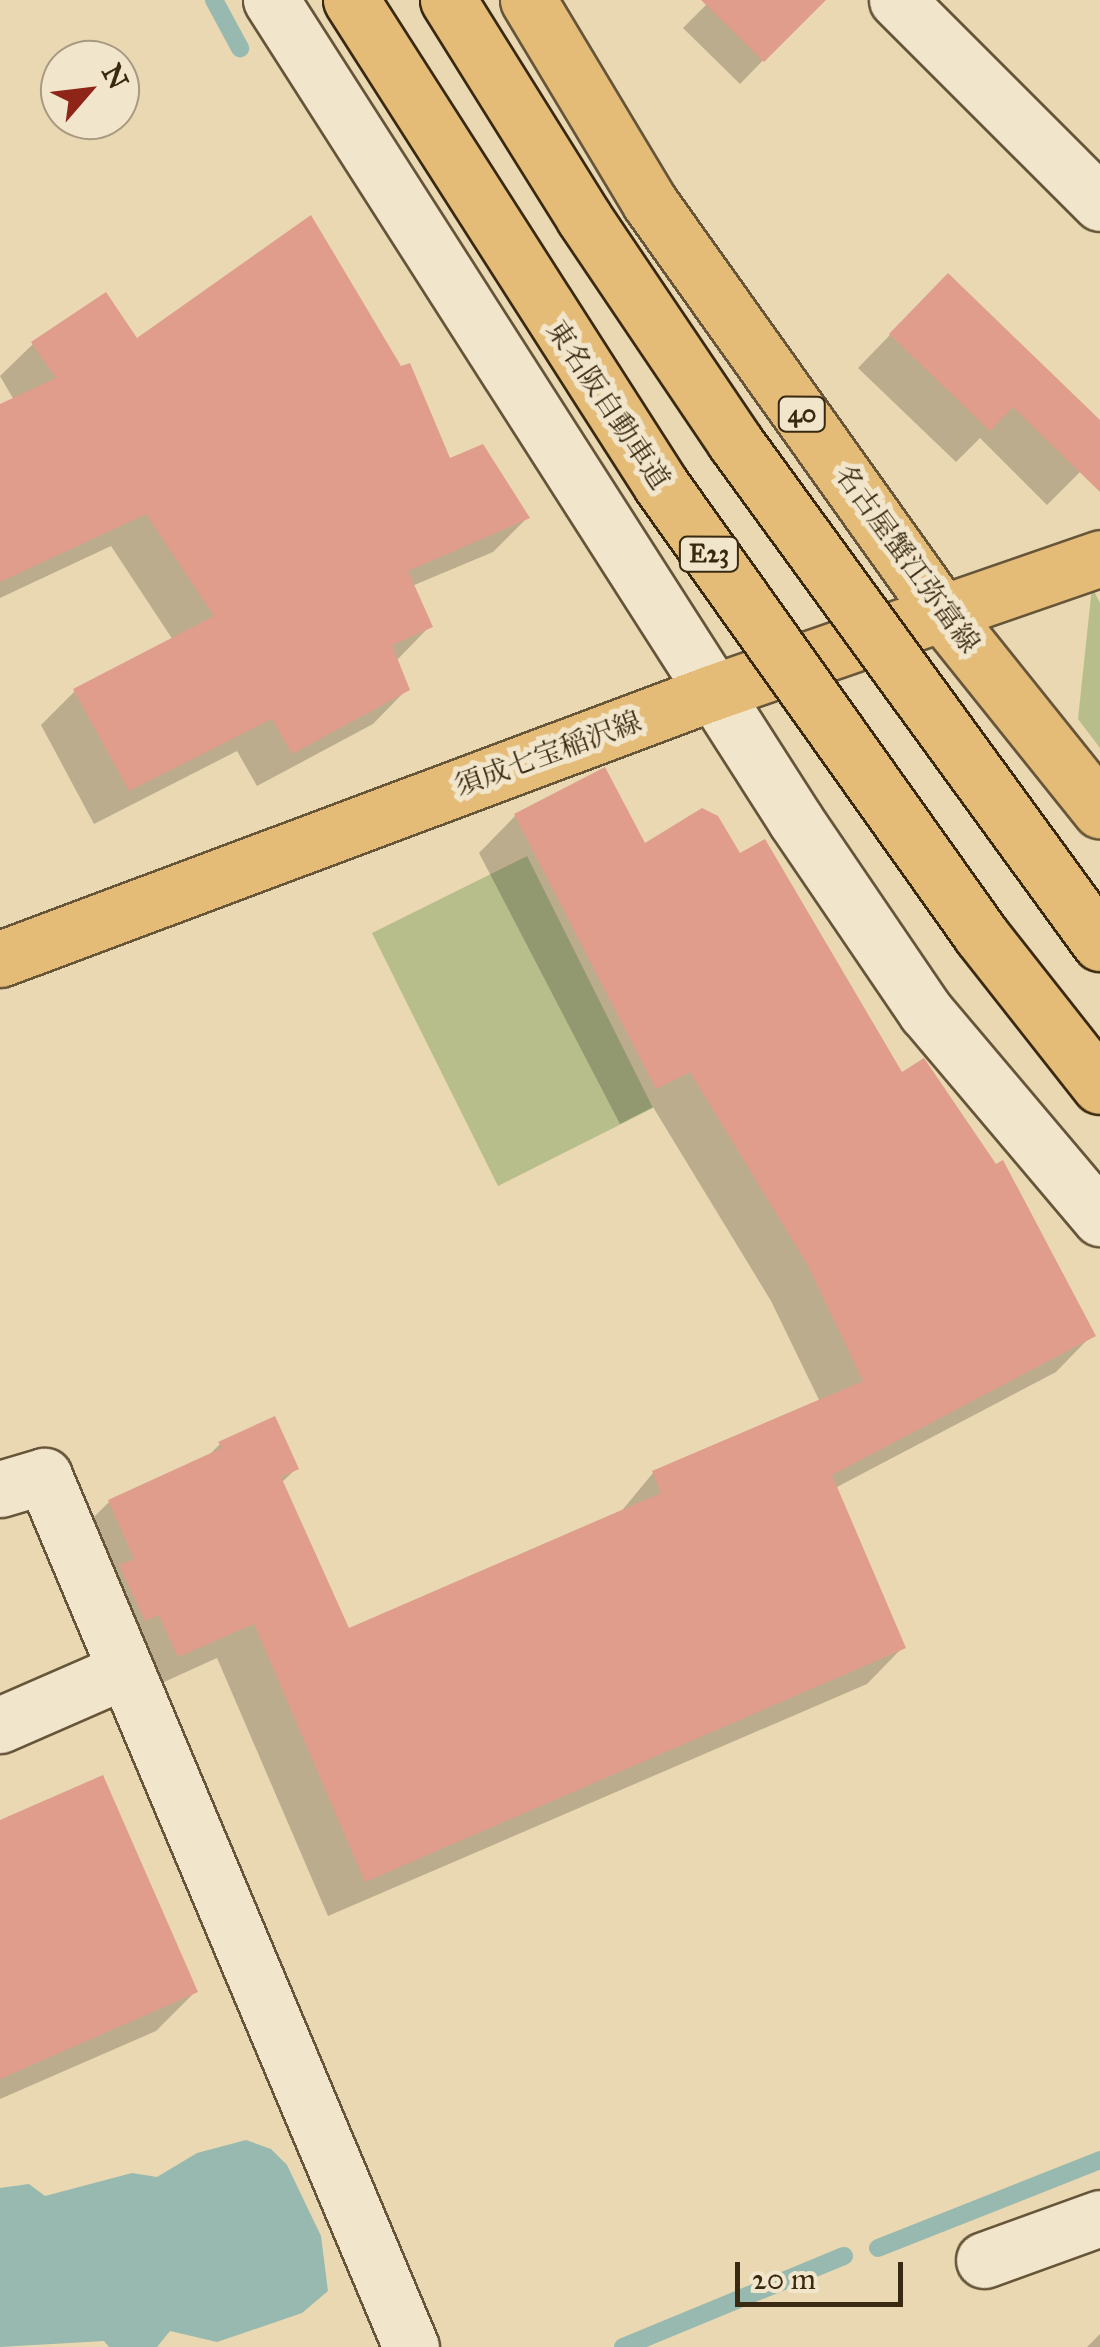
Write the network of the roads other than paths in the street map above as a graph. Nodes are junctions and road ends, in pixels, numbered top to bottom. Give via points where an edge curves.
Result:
1 (271, 0) edge
2 (351, 0) edge
3 (448, 0) edge
4 (528, 0) edge
5 (897, 0) edge
6 (1100, 202) edge
7 (1100, 558) edge
8 (942, 613) junction
9 (711, 693) junction
10 (1100, 810) edge
11 (1100, 943) edge
12 (0, 959) edge
13 (1100, 1086) edge
14 (1100, 1218) edge
15 (0, 1489) edge
16 (126, 1670) junction
17 (0, 1725) edge
18 (1100, 2218) edge
19 (984, 2260) dead end
20 (411, 2347) edge

1 - 9 street
2 - 13 main road, 東名阪自動車道 / E23, bridge via 514,264 662,486 980,935
3 - 11 main road, bridge via 735,442
4 - 8 main road, 名古屋蟹江弥富線 / 40 via 650,203
5 - 6 street
7 - 8 main road, 須成七宝稲沢線
8 - 9 main road, 須成七宝稲沢線
8 - 10 main road, 名古屋蟹江弥富線 / 40
9 - 12 main road, 須成七宝稲沢線
9 - 14 street via 926,1012
15 - 16 street via 44,1476
16 - 17 street
16 - 20 street
18 - 19 street

